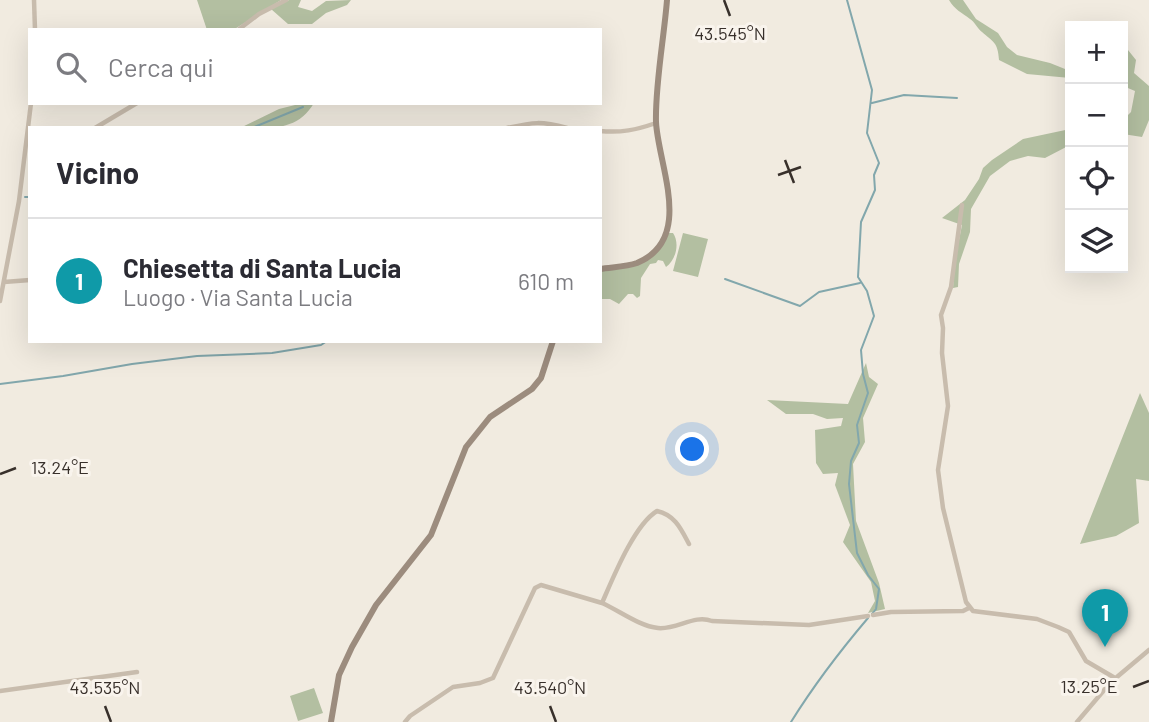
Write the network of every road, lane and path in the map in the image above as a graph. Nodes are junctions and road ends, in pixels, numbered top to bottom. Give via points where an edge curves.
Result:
1 (34, 0) edge
2 (286, 0) edge
3 (667, 0) edge
4 (35, 28) edge
5 (241, 28) edge
6 (31, 105) edge
7 (134, 105) edge
8 (656, 123) junction
9 (30, 126) edge
10 (98, 126) edge
11 (519, 126) edge
12 (562, 126) edge
13 (602, 131) edge
14 (27, 165) edge
15 (962, 205) dead end
16 (602, 269) edge
17 (28, 279) edge
18 (4, 282) junction
19 (0, 301) edge
20 (552, 343) edge
21 (689, 544) dead end
22 (602, 603) junction
23 (969, 608) junction
24 (1149, 650) edge
25 (137, 673) dead end
26 (1115, 678) junction
27 (0, 691) edge
28 (331, 722) edge
29 (405, 722) edge
30 (1077, 722) edge

1 - 4 street
2 - 5 street
3 - 8 main road
6 - 9 street
7 - 10 street
8 - 13 street via 634,131
8 - 16 main road via 669,188 666,236 640,261
11 - 12 street via 542,122
14 - 18 street
15 - 23 street via 951,287 941,315 948,406 938,470
17 - 18 street
18 - 19 street
20 - 28 main road via 541,378 490,417 466,447 431,535 376,606 352,647 339,675
21 - 22 street via 667,513 650,515 624,555
22 - 23 street via 658,628 705,618 809,625 891,612
22 - 29 street via 541,585 535,588 493,678 453,687
23 - 26 street via 1058,626 1069,632 1086,661
24 - 26 street
25 - 27 street
26 - 30 street

